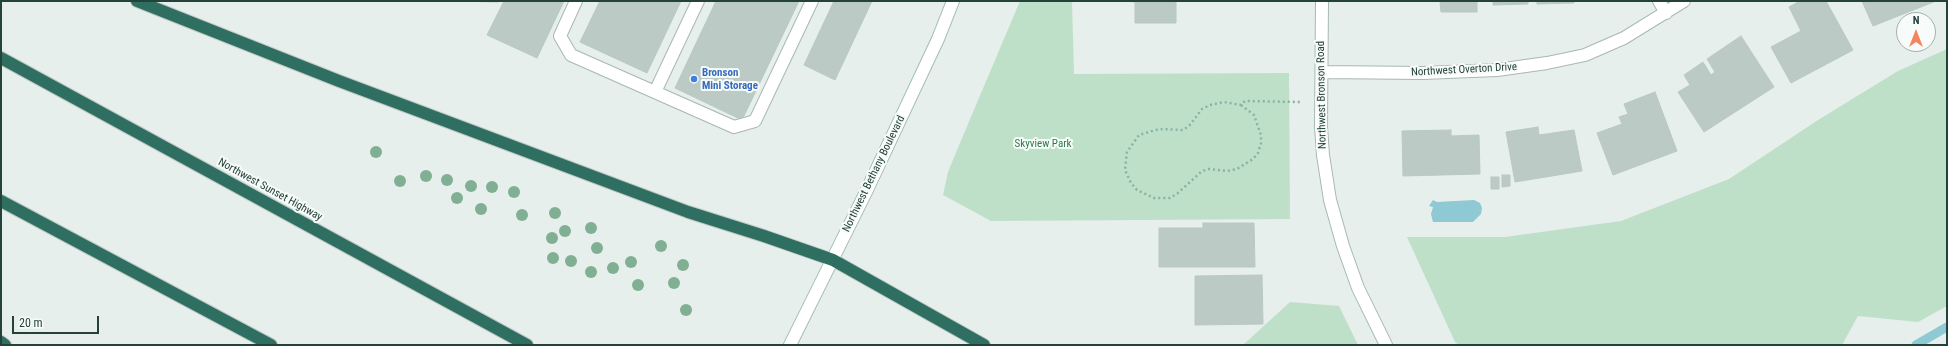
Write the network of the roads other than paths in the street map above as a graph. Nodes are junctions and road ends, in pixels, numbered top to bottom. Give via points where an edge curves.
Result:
1 (137, 1) edge
2 (576, 1) edge
3 (698, 1) edge
4 (812, 1) edge
5 (953, 1) edge
6 (1322, 1) edge
7 (1659, 1) edge
8 (1684, 1) edge
9 (1666, 13) junction
10 (1, 58) edge
11 (1322, 72) junction
12 (655, 92) junction
13 (1, 201) edge
14 (832, 260) junction
15 (1, 342) edge
16 (5, 345) edge
17 (271, 345) edge
18 (527, 345) edge
19 (790, 345) edge
20 (984, 345) edge
21 (1386, 345) edge

1 - 14 highway via 338,81 688,212
2 - 12 street via 560,36 571,55
3 - 12 street
4 - 12 street via 755,120 734,127
5 - 14 street, Northwest Bethany Boulevard via 905,110
6 - 11 street, Northwest Bronson Road
7 - 9 street
8 - 9 street, Northwest Overton Drive
9 - 11 street, Northwest Overton Drive via 1618,41 1585,55 1547,64 1438,73
10 - 18 highway, Northwest Sunset Highway
11 - 21 street, Northwest Bronson Road via 1323,155 1330,200 1358,288
13 - 17 highway
14 - 19 street, Northwest Bethany Boulevard
14 - 20 highway
15 - 16 highway

